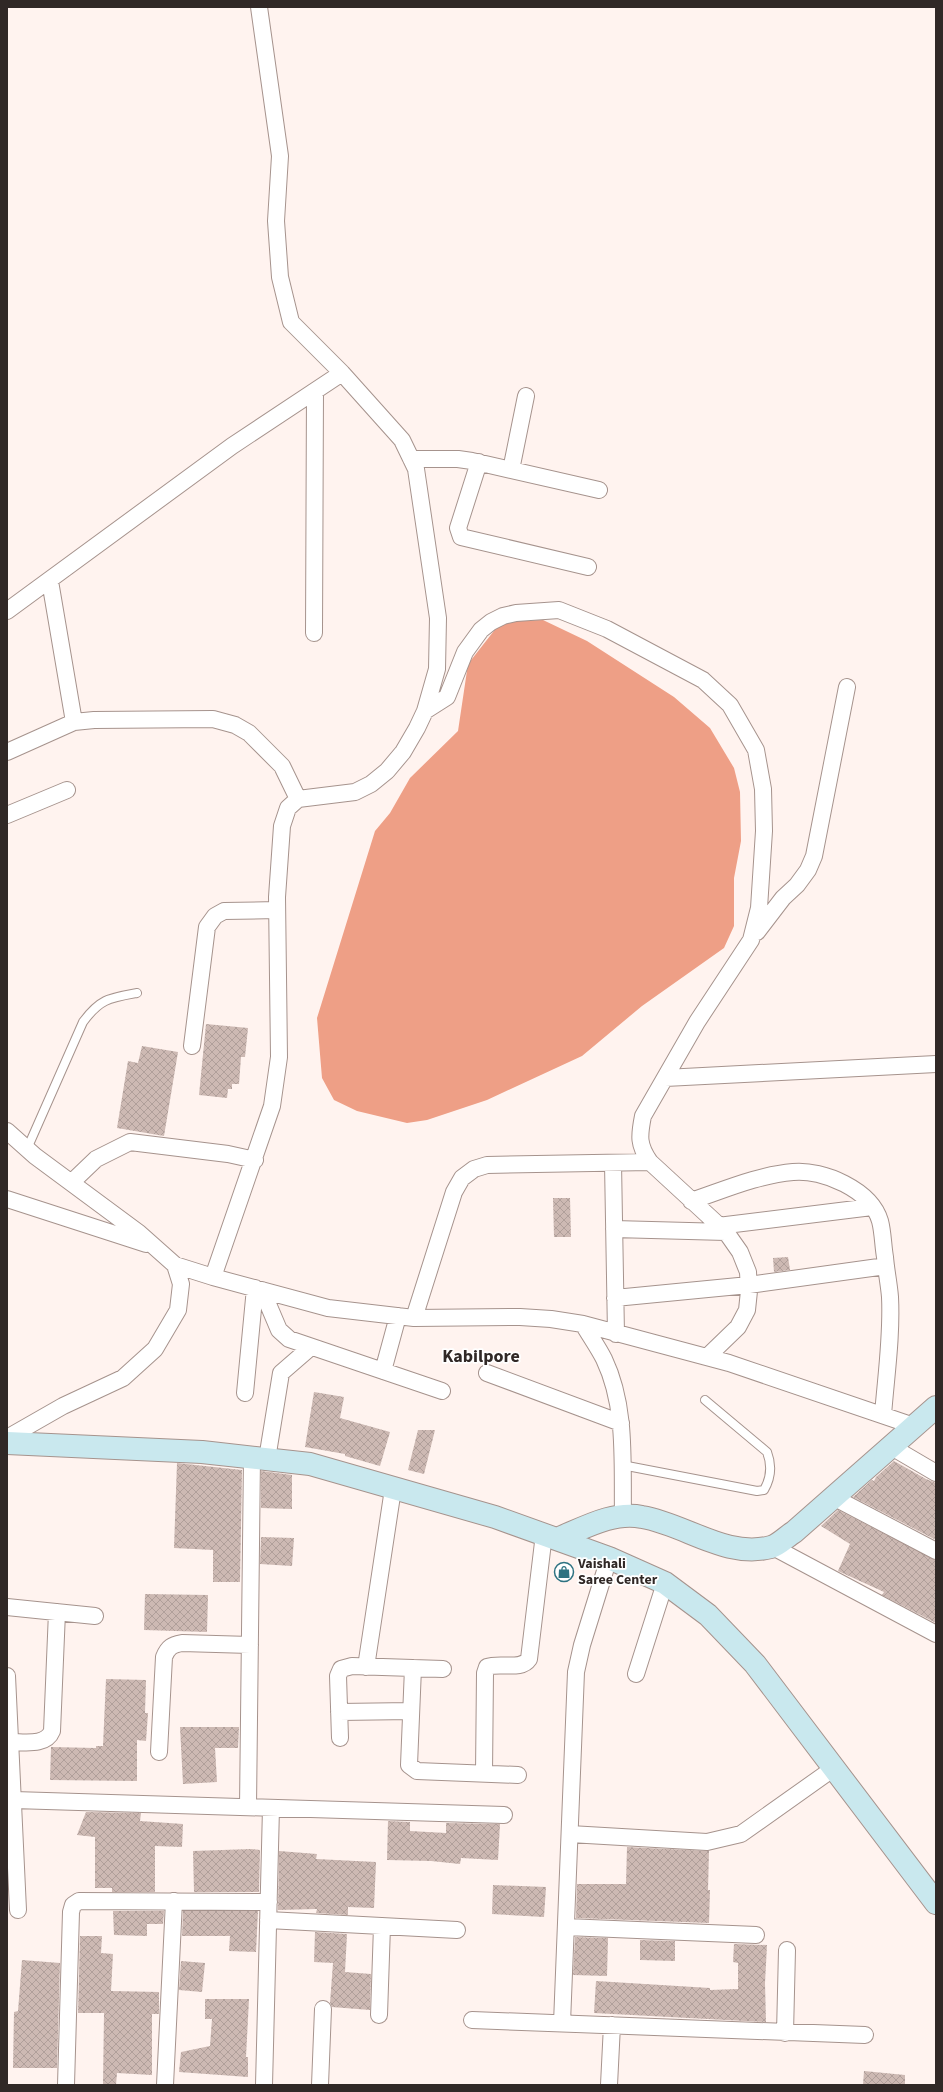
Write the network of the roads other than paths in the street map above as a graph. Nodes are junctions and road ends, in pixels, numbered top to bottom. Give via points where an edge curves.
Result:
1 (259, 7) edge
2 (342, 372) junction
3 (315, 391) junction
4 (526, 396) dead end
5 (411, 459) junction
6 (479, 462) junction
7 (511, 470) junction
8 (600, 490) dead end
9 (588, 567) dead end
10 (50, 581) junction
11 (7, 611) edge
12 (314, 633) dead end
13 (847, 687) dead end
14 (425, 712) junction
15 (74, 722) junction
16 (7, 752) edge
17 (67, 790) dead end
18 (298, 799) junction
19 (7, 815) edge
20 (277, 910) junction
21 (752, 940) junction
22 (137, 993) dead end
23 (192, 1046) dead end
24 (936, 1064) edge
25 (665, 1078) junction
26 (7, 1131) edge
27 (27, 1149) junction
28 (255, 1160) junction
29 (613, 1162) junction
30 (650, 1162) junction
31 (72, 1182) junction
32 (7, 1199) edge
33 (691, 1201) junction
34 (872, 1207) junction
35 (614, 1229) junction
36 (722, 1229) junction
37 (154, 1246) junction
38 (175, 1265) junction
39 (886, 1266) junction
40 (214, 1277) junction
41 (749, 1285) junction
42 (259, 1289) junction
43 (616, 1298) junction
44 (406, 1317) junction
45 (583, 1324) junction
46 (616, 1334) junction
47 (311, 1347) junction
48 (707, 1357) junction
49 (383, 1372) junction
50 (487, 1374) dead end
51 (442, 1391) dead end
52 (245, 1393) dead end
53 (705, 1400) dead end
54 (936, 1407) edge
55 (883, 1415) junction
56 (621, 1423) junction
57 (914, 1426) junction
58 (7, 1438) edge
59 (7, 1443) edge
60 (890, 1446) junction
61 (259, 1458) junction
62 (622, 1464) junction
63 (936, 1473) edge
64 (393, 1489) junction
65 (833, 1497) junction
66 (623, 1516) junction
67 (550, 1536) junction
68 (773, 1547) junction
69 (936, 1551) edge
70 (609, 1558) junction
71 (665, 1583) junction
72 (7, 1607) edge
73 (57, 1612) junction
74 (95, 1616) dead end
75 (936, 1634) edge
76 (250, 1645) junction
77 (366, 1667) junction
78 (413, 1668) junction
79 (443, 1669) dead end
80 (636, 1674) dead end
81 (7, 1676) edge
82 (411, 1711) junction
83 (339, 1712) junction
84 (340, 1738) dead end
85 (11, 1742) junction
86 (160, 1752) dead end
87 (834, 1768) junction
88 (484, 1773) junction
89 (518, 1775) dead end
90 (14, 1800) junction
91 (248, 1807) junction
92 (271, 1808) junction
93 (504, 1815) dead end
94 (570, 1834) junction
95 (174, 1901) junction
96 (269, 1902) junction
97 (936, 1903) edge
98 (18, 1910) dead end
99 (268, 1920) junction
100 (382, 1926) junction
101 (566, 1927) junction
102 (457, 1930) dead end
103 (756, 1935) dead end
104 (787, 1950) dead end
105 (323, 2009) dead end
106 (378, 2015) dead end
107 (472, 2020) dead end
108 (562, 2023) junction
109 (612, 2025) junction
110 (785, 2034) junction
111 (866, 2036) dead end
112 (66, 2085) edge
113 (165, 2085) edge
114 (264, 2085) edge
115 (320, 2085) edge
116 (609, 2085) edge

1 - 2 street via 280,156 276,220 280,277 291,322
2 - 3 street
2 - 5 street via 402,440
3 - 10 street via 232,446
3 - 12 street
4 - 7 street
5 - 6 street via 458,459
5 - 14 street via 416,469 422,500 438,618 437,669
6 - 7 street
6 - 9 street via 458,528 461,537
7 - 8 street
10 - 11 street
10 - 15 street
13 - 21 street via 814,856 797,885 770,913
14 - 18 street via 404,752 371,784 355,792
14 - 21 street via 447,697 465,652 481,630 503,616 516,613 549,610 567,612 607,628 703,680 730,705 756,750 763,789 764,831 761,890
15 - 16 street
15 - 18 street via 214,719 235,725 249,733 282,766
17 - 19 street
18 - 20 street via 288,808 282,826
20 - 23 street via 224,911 215,916 207,927
20 - 28 street via 279,1057 272,1106
21 - 25 street
22 - 27 lane via 104,1000 83,1022
24 - 25 street
25 - 30 street via 643,1116 641,1150
26 - 27 street
27 - 31 street
28 - 31 street via 228,1154 130,1142 96,1159
28 - 40 street
29 - 30 street
29 - 35 street
29 - 44 street via 486,1165 474,1169 462,1178 450,1202
30 - 33 street
31 - 37 street
32 - 37 street
33 - 34 street via 760,1177 794,1172 820,1174 842,1182 861,1195
33 - 36 street
34 - 36 street
34 - 39 street via 880,1221
35 - 36 street
35 - 43 street
36 - 41 street via 740,1252 748,1272
37 - 38 street
38 - 40 street
38 - 58 street via 181,1284 178,1310 155,1350 123,1378 63,1406
39 - 41 street
39 - 55 street via 890,1296 890,1327
40 - 42 street
41 - 43 street
41 - 48 street via 747,1310 738,1327
42 - 44 street via 328,1308
42 - 47 street via 279,1330 289,1339
42 - 52 street
43 - 46 street
44 - 45 street via 520,1317
44 - 49 street
45 - 46 street
45 - 56 street via 604,1358 614,1388
46 - 48 street
47 - 49 street
47 - 61 street via 281,1374
48 - 55 street
49 - 51 street
50 - 56 street
53 - 62 lane via 767,1452 770,1460 769,1482 764,1490 757,1491
54 - 57 street
55 - 57 street
56 - 62 street
57 - 60 street
59 - 61 street via 202,1452
60 - 63 street
60 - 65 street
61 - 64 street via 310,1464
61 - 76 street
62 - 66 street
64 - 67 street via 495,1517
64 - 77 street
65 - 68 street
65 - 69 street
66 - 67 street
66 - 68 street via 642,1516 729,1546 750,1550
67 - 70 street
67 - 88 street via 529,1659 522,1665 495,1664 487,1667 485,1673
68 - 75 street
70 - 71 street
70 - 94 street via 576,1672
71 - 80 street
71 - 87 street via 708,1615 755,1664
72 - 73 street
73 - 74 street
73 - 85 street via 50,1737 45,1741
76 - 86 street via 182,1643 167,1649 164,1657
76 - 91 street
77 - 78 street
77 - 83 street via 352,1666 341,1669 338,1676
78 - 79 street
78 - 82 street
81 - 85 street
82 - 83 street
82 - 88 street via 409,1765 412,1769
83 - 84 street
85 - 90 street
87 - 94 street via 741,1834 726,1839 707,1842
87 - 97 street
88 - 89 street
90 - 91 street
90 - 98 street
91 - 92 street
92 - 93 street
92 - 96 street
94 - 101 street
95 - 96 street
95 - 112 street via 79,1901 73,1905
95 - 113 street
96 - 99 street
99 - 100 street
99 - 114 street
100 - 102 street
100 - 106 street
101 - 103 street
101 - 108 street
104 - 110 street
105 - 115 street
107 - 108 street
108 - 109 street
109 - 110 street
109 - 116 street
110 - 111 street

